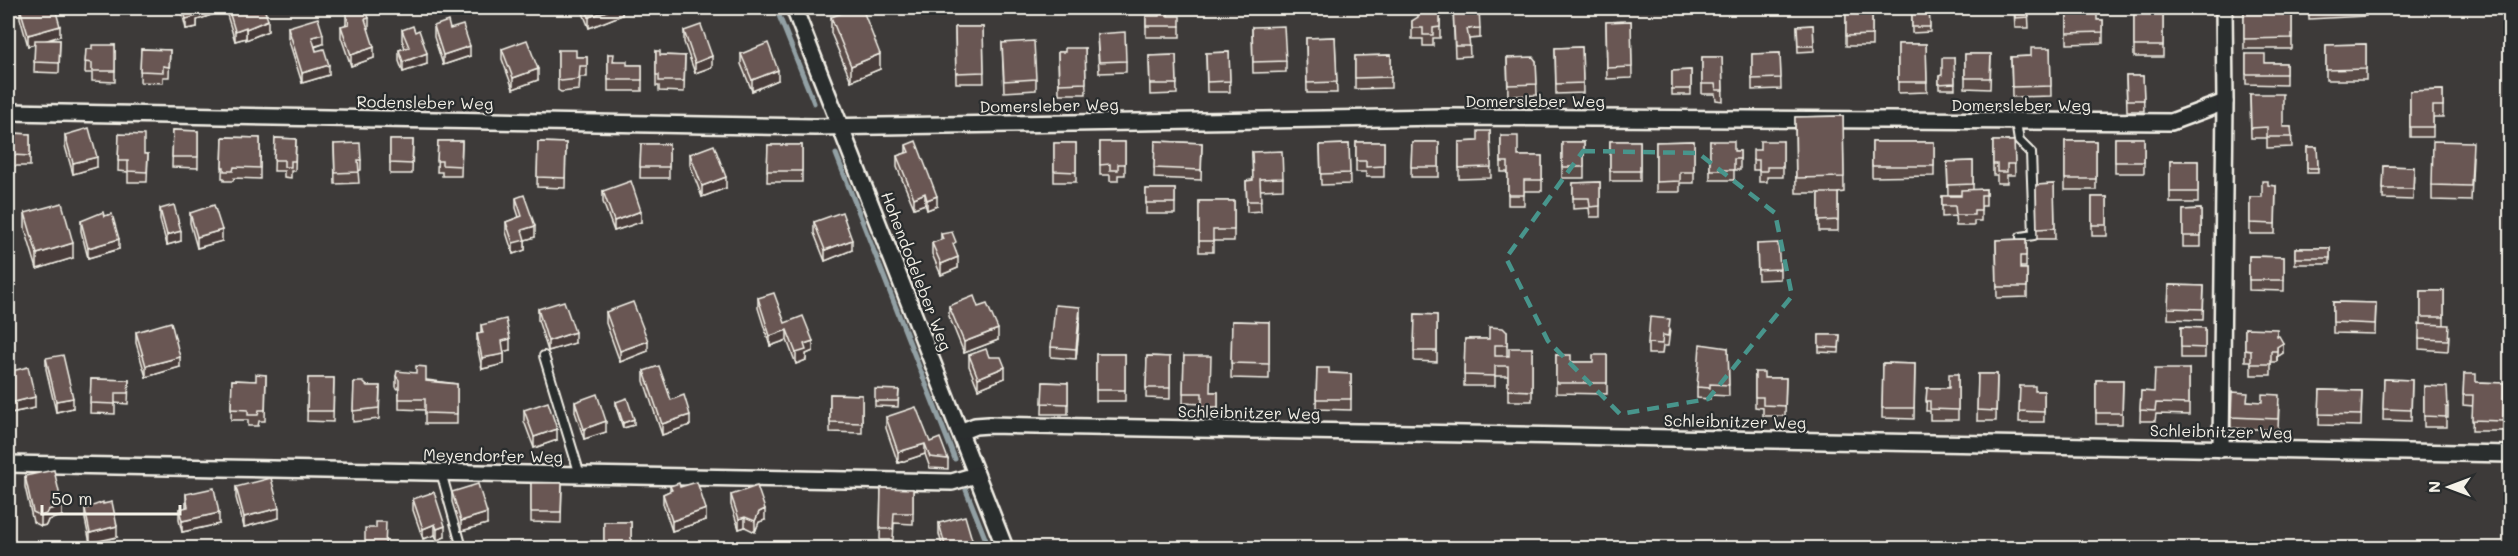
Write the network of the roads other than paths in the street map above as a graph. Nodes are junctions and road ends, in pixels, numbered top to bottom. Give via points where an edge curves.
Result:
1 (794, 8) edge
2 (2224, 8) edge
3 (2225, 102) junction
4 (8, 112) edge
5 (2016, 122) junction
6 (841, 126) junction
7 (2021, 237) edge
8 (544, 356) dead end
9 (960, 432) junction
10 (2221, 449) junction
11 (2511, 454) edge
12 (8, 464) edge
13 (441, 472) junction
14 (580, 475) junction
15 (976, 475) junction
16 (462, 549) edge
17 (1005, 549) edge

1 - 6 street, Hohendodeleber Weg
2 - 3 street
3 - 5 street, Domersleber Weg via 2171,122
3 - 10 street
4 - 6 street, Rodensleber Weg
5 - 6 street, Domersleber Weg via 1445,117
5 - 7 lane via 2019,141 2031,153 2034,235
6 - 9 street, Hohendodeleber Weg
8 - 14 lane
9 - 10 street, Schleibnitzer Weg via 989,424
9 - 15 street, Hohendodeleber Weg
10 - 11 street, Schleibnitzer Weg
12 - 13 street, Meyendorfer Weg
13 - 14 street, Meyendorfer Weg
13 - 16 lane
14 - 15 street, Meyendorfer Weg via 952,482
15 - 17 street, Hohendodeleber Weg

